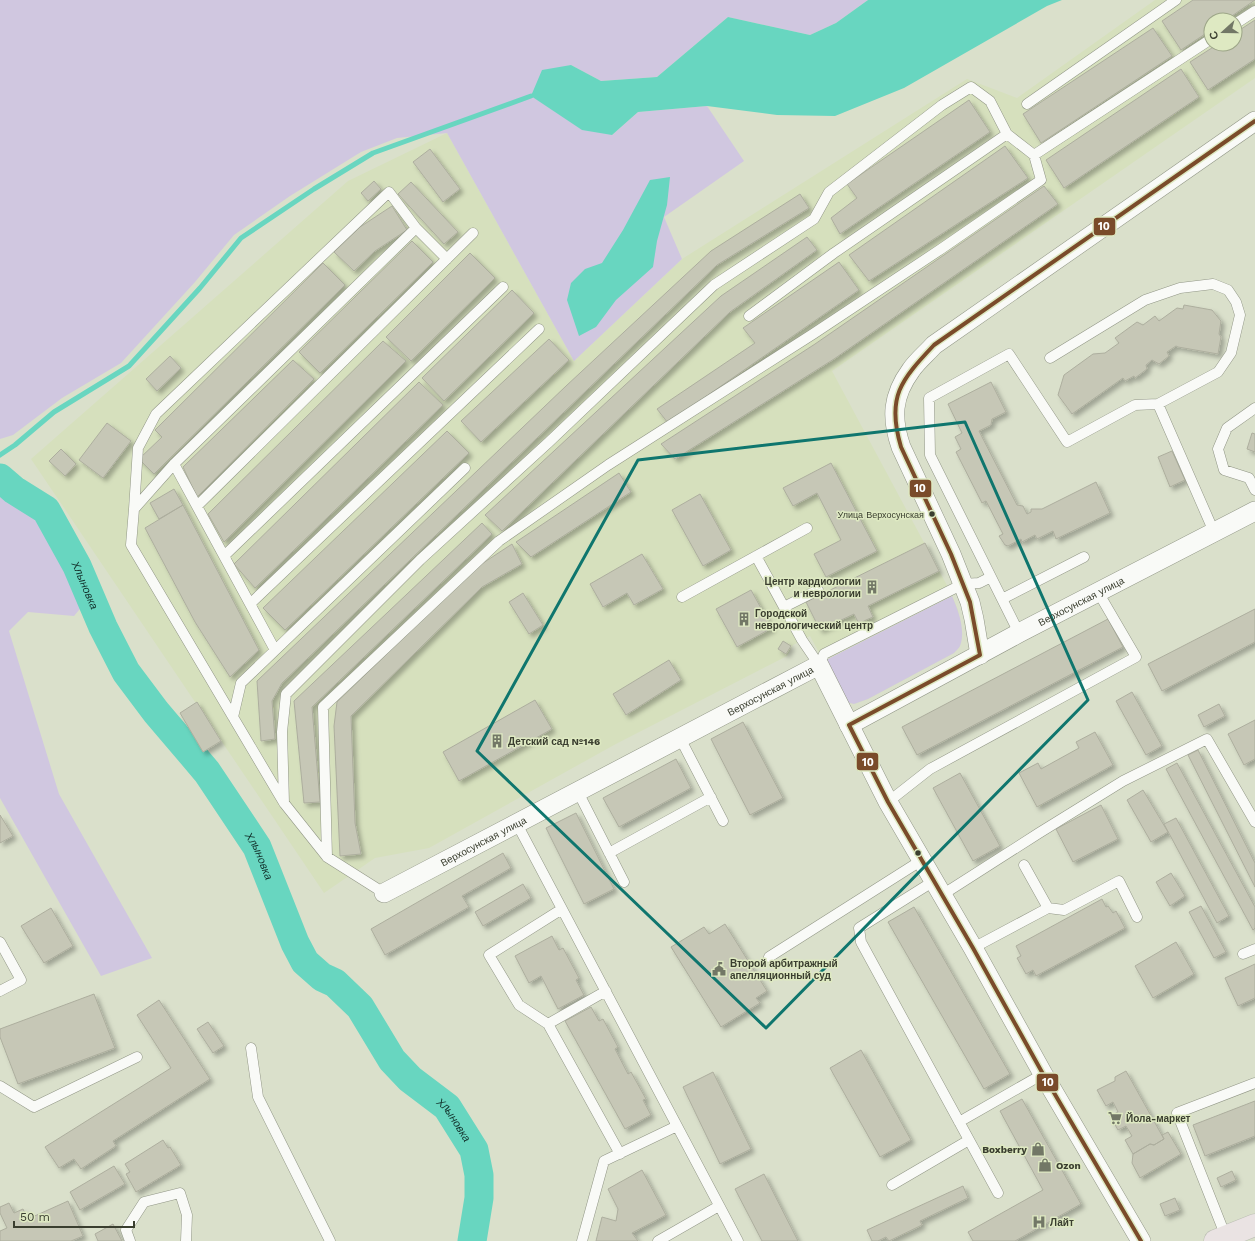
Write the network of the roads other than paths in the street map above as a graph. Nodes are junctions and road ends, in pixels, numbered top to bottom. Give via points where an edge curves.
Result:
1 (1176, 0) edge
2 (1255, 11) edge
3 (1243, 19) edge
4 (1203, 44) edge
5 (1027, 104) dead end
6 (1255, 122) edge
7 (1007, 134) junction
8 (1034, 155) junction
9 (416, 228) junction
10 (473, 233) dead end
11 (447, 259) junction
12 (503, 287) dead end
13 (749, 316) dead end
14 (539, 329) dead end
15 (1050, 358) dead end
16 (1158, 404) junction
17 (1255, 408) edge
18 (174, 464) junction
19 (465, 468) dead end
20 (1255, 490) edge
21 (197, 506) junction
22 (134, 509) junction
23 (1255, 511) edge
24 (808, 528) dead end
25 (1214, 532) junction
26 (224, 556) junction
27 (756, 556) junction
28 (1084, 557) dead end
29 (991, 577) junction
30 (963, 584) junction
31 (818, 590) dead end
32 (1098, 592) junction
33 (682, 597) dead end
34 (1002, 599) junction
35 (250, 604) junction
36 (784, 607) junction
37 (1019, 633) junction
38 (275, 650) junction
39 (980, 655) junction
40 (820, 665) junction
41 (233, 717) junction
42 (849, 725) junction
43 (680, 738) junction
44 (578, 792) junction
45 (711, 797) junction
46 (888, 802) junction
47 (284, 803) junction
48 (723, 821) dead end
49 (1255, 822) edge
50 (517, 824) junction
51 (609, 853) junction
52 (327, 857) junction
53 (922, 860) junction
54 (1024, 865) dead end
55 (624, 882) dead end
56 (938, 888) junction
57 (384, 893) joint
58 (1048, 908) junction
59 (562, 909) junction
60 (1137, 917) dead end
61 (0, 942) edge
62 (973, 948) junction
63 (1255, 949) edge
64 (1243, 954) dead end
65 (769, 957) dead end
66 (0, 991) edge
67 (606, 991) junction
68 (548, 1024) junction
69 (251, 1048) dead end
70 (137, 1056) dead end
71 (1043, 1074) junction
72 (1255, 1084) edge
73 (0, 1086) edge
74 (959, 1122) junction
75 (677, 1126) junction
76 (970, 1140) junction
77 (620, 1154) junction
78 (892, 1185) dead end
79 (998, 1193) dead end
80 (720, 1206) junction
81 (1255, 1225) edge
82 (1221, 1239) edge
83 (130, 1241) edge
84 (186, 1241) edge
85 (330, 1241) edge
86 (582, 1241) edge
87 (658, 1241) edge
88 (738, 1241) edge
89 (1141, 1241) edge

1 - 5 lane
2 - 3 lane
4 - 8 lane
6 - 30 street via 934,345 911,370 899,393 894,414 895,430
7 - 8 lane
7 - 13 lane via 834,253
7 - 47 lane via 990,102 970,87 942,105 828,192 814,219 714,285 420,560 286,694 282,732
8 - 52 lane via 1041,180 814,334 608,465 499,541 323,707
9 - 11 lane
9 - 18 lane
9 - 22 lane via 389,192 156,414 138,448
10 - 11 lane
11 - 21 lane
12 - 26 lane
14 - 35 lane
15 - 16 lane via 1145,300 1180,288 1213,284 1228,290 1236,302 1240,315 1231,353 1218,372
16 - 25 lane
16 - 29 lane via 1134,405 1067,442 1009,354 929,398 930,455
17 - 20 lane via 1227,428 1218,449 1224,470 1249,478
18 - 21 lane
18 - 22 lane
19 - 38 lane
21 - 26 lane
22 - 41 lane via 131,545
23 - 25 street, Верхосунская улица
24 - 27 lane
25 - 32 street, Верхосунская улица
26 - 35 lane
27 - 33 lane
27 - 36 lane
28 - 34 lane
29 - 30 lane via 979,583
29 - 34 lane
30 - 39 street via 974,619
30 - 40 lane via 824,654
31 - 36 lane
32 - 37 street, Верхосунская улица
32 - 46 lane via 1136,657 930,769
34 - 37 lane
35 - 38 lane
36 - 40 lane via 802,640
37 - 39 street, Верхосунская улица
38 - 41 lane via 241,683
39 - 42 street, Верхосунская улица
40 - 42 street, Верхосунская улица
40 - 43 street, Верхосунская улица
41 - 47 lane
42 - 46 street
43 - 44 street, Верхосунская улица
43 - 45 lane
44 - 50 street, Верхосунская улица
44 - 51 lane
45 - 48 lane
45 - 51 lane
46 - 53 street
47 - 52 lane
49 - 56 lane via 1207,739 1123,782 1039,833
50 - 57 street, Верхосунская улица
50 - 59 lane
51 - 55 lane
52 - 57 lane
53 - 56 street
53 - 65 lane
54 - 58 lane
56 - 62 street
56 - 74 lane via 859,928 861,942
58 - 60 lane via 1064,910 1119,882
58 - 62 lane
59 - 67 lane
59 - 68 lane via 489,955 519,1005
61 - 66 lane via 21,980
62 - 71 street
63 - 64 lane
67 - 68 lane
67 - 75 lane
68 - 77 lane
69 - 85 lane via 258,1097
70 - 73 lane via 34,1107
71 - 74 lane
71 - 89 street
72 - 82 lane via 1177,1113
74 - 76 lane
75 - 77 lane
75 - 80 lane
76 - 78 lane
76 - 79 lane
77 - 86 lane via 604,1161
80 - 87 lane
80 - 88 lane
81 - 82 main road
83 - 84 lane via 126,1230 144,1202 180,1193 187,1215

